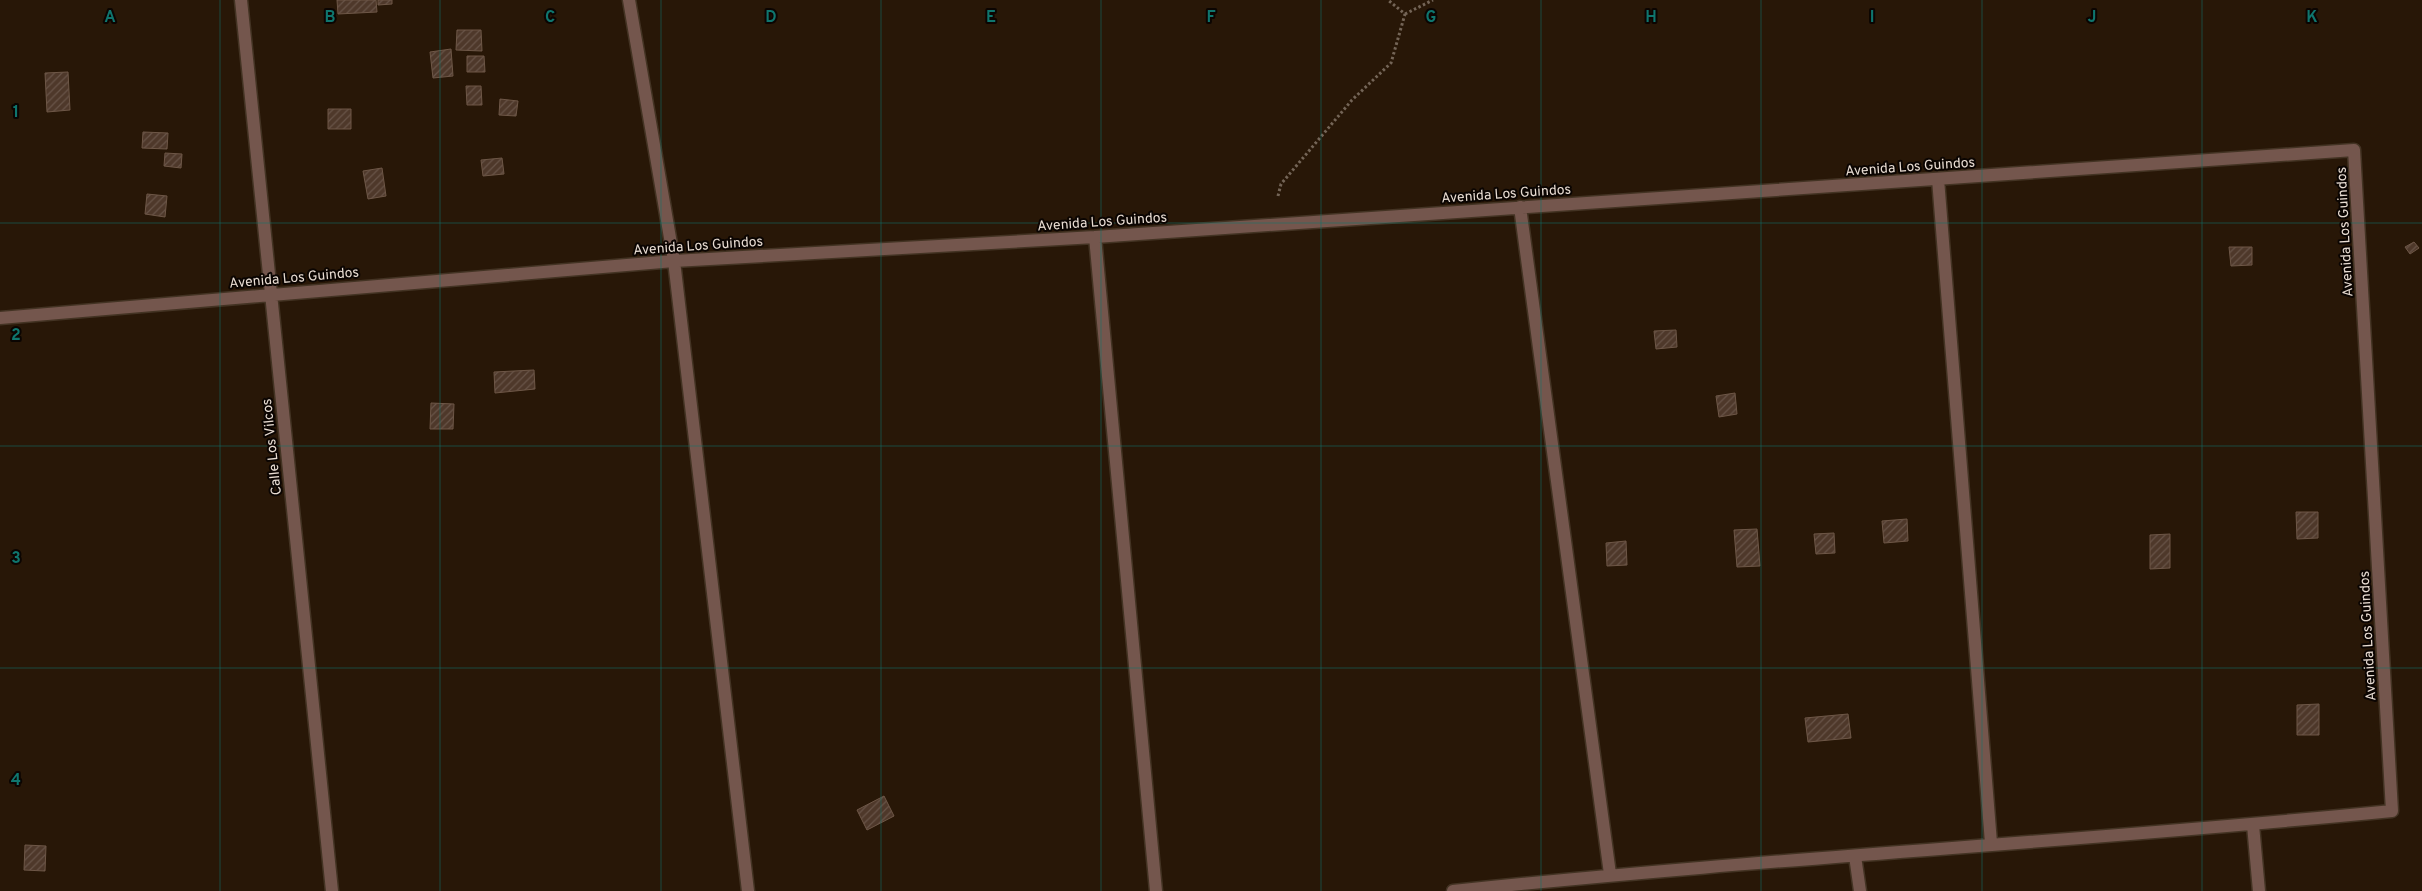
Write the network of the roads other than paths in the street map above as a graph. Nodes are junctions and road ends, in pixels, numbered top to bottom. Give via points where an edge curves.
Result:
1 (242, 0) edge
2 (629, 0) edge
3 (1938, 179) junction
4 (1520, 208) junction
5 (1095, 237) junction
6 (674, 261) junction
7 (270, 294) junction
8 (0, 318) edge
9 (2253, 825) junction
10 (1991, 843) junction
11 (1855, 856) junction
12 (1610, 874) junction
13 (332, 891) edge
14 (748, 891) edge
15 (1156, 891) edge
16 (1453, 891) edge
17 (1860, 891) edge
18 (2259, 891) edge

1 - 7 street, Calle Los Vilcos
2 - 6 street
3 - 4 street, Avenida Los Guindos
3 - 9 street, Avenida Los Guindos via 2354,150 2392,811
3 - 10 street
4 - 5 street, Avenida Los Guindos
4 - 12 street
5 - 6 street, Avenida Los Guindos
5 - 15 street
6 - 7 street, Avenida Los Guindos
6 - 14 street
7 - 8 street, Avenida Los Guindos
7 - 13 street, Calle Los Vilcos
9 - 10 street
9 - 18 street
10 - 11 street
11 - 12 street
11 - 17 street
12 - 16 street

